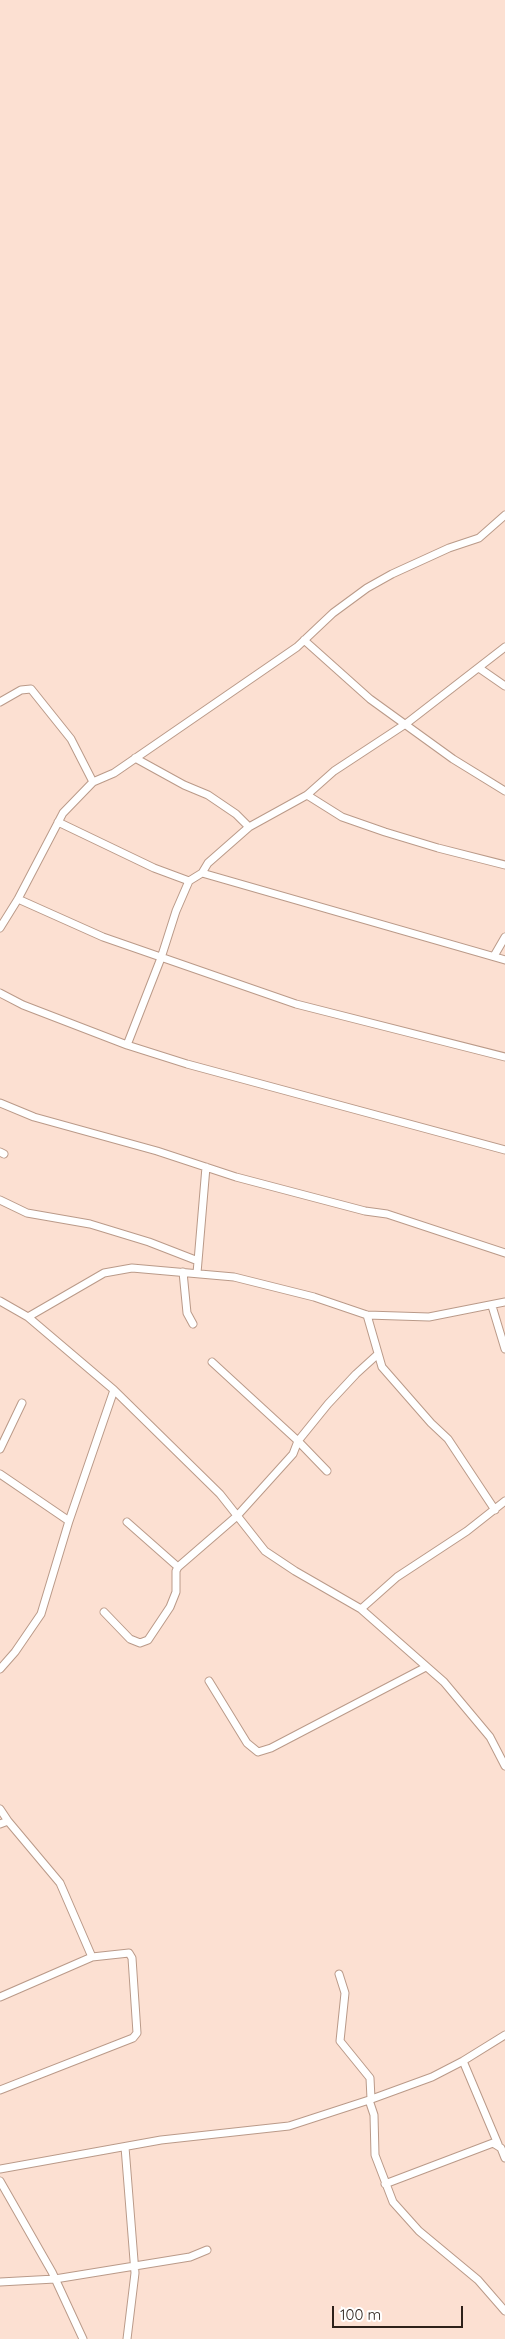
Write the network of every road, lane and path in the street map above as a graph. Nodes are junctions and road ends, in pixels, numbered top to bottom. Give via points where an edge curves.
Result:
1 (504, 518) edge
2 (304, 640) junction
3 (505, 647) edge
4 (479, 668) junction
5 (505, 686) edge
6 (0, 702) edge
7 (407, 723) junction
8 (135, 758) junction
9 (93, 782) junction
10 (505, 791) edge
11 (307, 795) junction
12 (58, 822) junction
13 (249, 827) junction
14 (505, 865) edge
15 (202, 872) junction
16 (189, 881) junction
17 (18, 900) junction
18 (0, 928) edge
19 (505, 937) edge
20 (494, 956) junction
21 (161, 958) junction
22 (505, 960) edge
23 (0, 993) edge
24 (127, 1045) junction
25 (505, 1057) edge
26 (0, 1103) edge
27 (505, 1150) edge
28 (206, 1167) junction
29 (0, 1200) edge
30 (505, 1253) edge
31 (198, 1261) junction
32 (183, 1272) junction
33 (197, 1273) junction
34 (0, 1301) edge
35 (505, 1302) edge
36 (492, 1306) junction
37 (367, 1315) junction
38 (28, 1317) junction
39 (193, 1324) dead end
40 (505, 1349) edge
41 (378, 1354) junction
42 (212, 1362) dead end
43 (114, 1390) junction
44 (22, 1403) dead end
45 (298, 1441) junction
46 (0, 1450) edge
47 (326, 1471) dead end
48 (0, 1474) edge
49 (505, 1501) edge
50 (495, 1510) junction
51 (237, 1516) junction
52 (69, 1521) junction
53 (128, 1522) dead end
54 (178, 1566) junction
55 (360, 1609) junction
56 (104, 1612) dead end
57 (426, 1667) junction
58 (0, 1669) edge
59 (209, 1681) dead end
60 (505, 1766) edge
61 (0, 1809) edge
62 (8, 1821) junction
63 (0, 1824) edge
64 (92, 1957) junction
65 (339, 1974) dead end
66 (0, 1997) edge
67 (505, 2035) edge
68 (463, 2061) junction
69 (0, 2090) edge
70 (370, 2099) junction
71 (498, 2144) junction
72 (125, 2147) junction
73 (505, 2158) edge
74 (0, 2169) edge
75 (0, 2181) edge
76 (385, 2184) junction
77 (207, 2250) dead end
78 (135, 2265) junction
79 (55, 2279) junction
80 (0, 2282) edge
81 (505, 2311) edge
82 (81, 2339) edge
83 (127, 2339) edge

1 - 2 street via 479,538 449,548 368,588 333,613
2 - 7 street via 370,699
2 - 8 street
3 - 4 street
4 - 5 street
4 - 7 street
6 - 9 street via 21,690 31,689 72,740
7 - 10 street via 453,759
7 - 11 street via 334,771
8 - 9 street via 114,773
8 - 13 street via 208,795
9 - 12 street
11 - 13 street
11 - 14 street via 342,817 438,848
12 - 16 street via 154,868
12 - 17 street
13 - 15 street
15 - 16 street
15 - 20 street
16 - 21 street
17 - 18 street
17 - 21 street
19 - 20 street
20 - 22 street
21 - 24 street
21 - 25 street via 296,1004
23 - 24 street via 10,1000
24 - 27 street
26 - 28 street via 34,1117
28 - 30 street via 365,1211 387,1214
28 - 31 street
29 - 31 street via 27,1213 90,1224
31 - 33 street
32 - 33 street
32 - 38 street via 132,1268 104,1273
32 - 39 street via 187,1313
33 - 37 street via 234,1277 305,1294
34 - 38 street
35 - 36 street
36 - 37 street via 429,1317
36 - 40 street
37 - 41 street
38 - 43 street
41 - 45 street via 328,1404
41 - 50 street via 382,1367 448,1439
42 - 45 street
43 - 51 street via 220,1494
43 - 52 street
44 - 46 street
45 - 47 street
45 - 51 street via 293,1454
48 - 52 street
49 - 50 street
50 - 55 street via 397,1576
51 - 54 street
51 - 55 street via 265,1551
52 - 58 street via 41,1614
53 - 54 street
54 - 56 street via 176,1592 170,1607 148,1640 140,1643 130,1639
55 - 57 street
57 - 59 street via 258,1752 246,1743
57 - 60 street via 444,1682 480,1723
61 - 62 street
62 - 63 street
62 - 64 street via 60,1883
64 - 66 street
64 - 69 street via 131,1955 138,2033 126,2042
65 - 70 street via 345,1993 340,2041 370,2078
67 - 68 street
68 - 70 street
68 - 71 street
70 - 72 street via 289,2126
70 - 76 street via 374,2115 375,2155
71 - 73 street
71 - 76 street via 493,2143
72 - 74 street
72 - 78 street
75 - 79 street
76 - 81 street via 402,2214 460,2263
77 - 78 street via 190,2257
78 - 79 street
78 - 83 street
79 - 80 street
79 - 82 street

